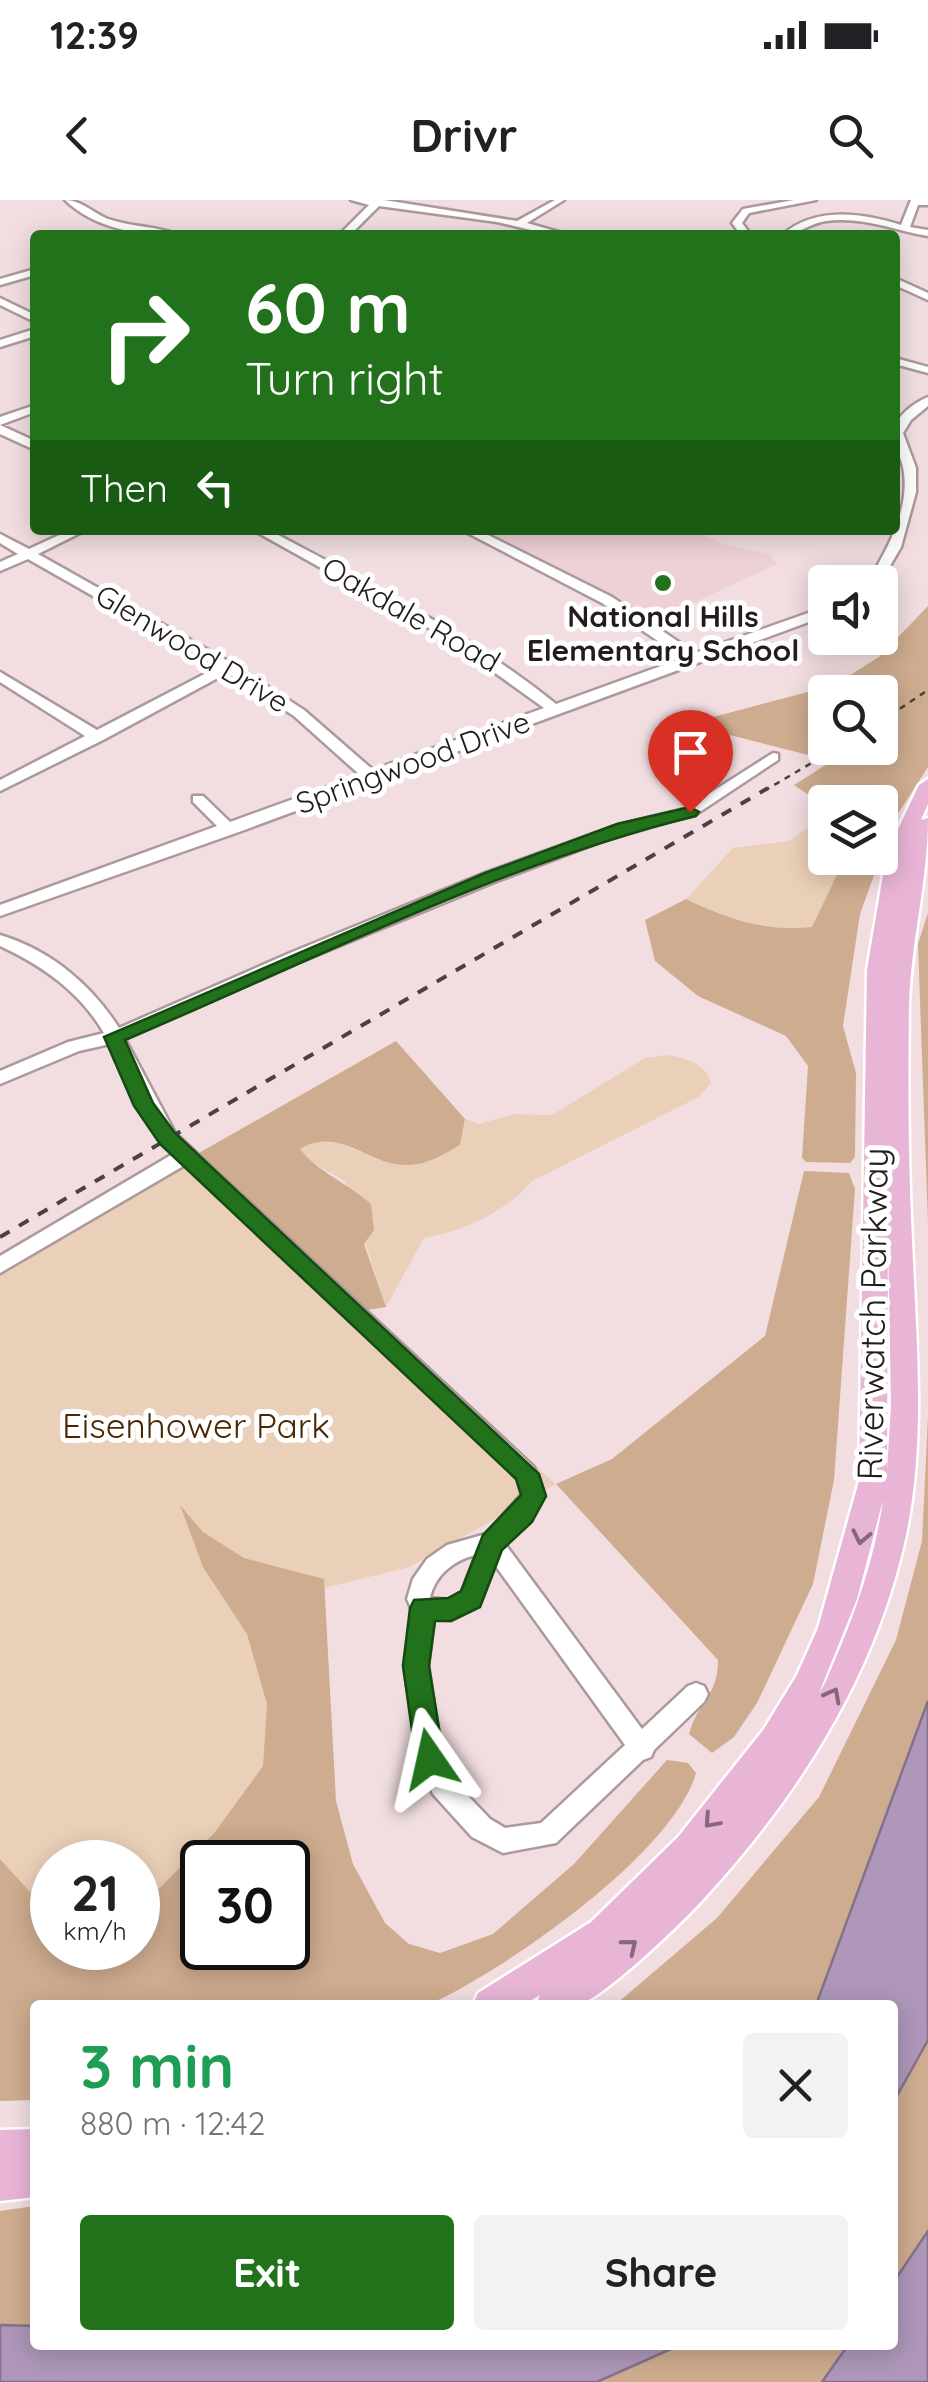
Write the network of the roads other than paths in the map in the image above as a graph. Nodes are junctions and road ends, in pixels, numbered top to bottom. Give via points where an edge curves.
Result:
1 (70, 200) edge
2 (356, 200) edge
3 (804, 200) edge
4 (378, 201) edge
5 (560, 201) edge
6 (928, 202) edge
7 (520, 224) junction
8 (904, 229) junction
9 (138, 230) edge
10 (349, 230) edge
11 (544, 230) edge
12 (742, 230) edge
13 (793, 230) edge
14 (899, 230) edge
15 (928, 233) edge
16 (30, 273) edge
17 (0, 282) edge
18 (900, 283) edge
19 (928, 297) edge
20 (0, 301) edge
21 (30, 316) edge
22 (30, 334) edge
23 (0, 344) edge
24 (900, 362) edge
25 (928, 370) edge
26 (928, 400) edge
27 (30, 410) edge
28 (0, 421) edge
29 (900, 427) edge
30 (0, 429) edge
31 (30, 444) edge
32 (900, 445) edge
33 (900, 519) edge
34 (69, 535) edge
35 (268, 535) edge
36 (478, 535) edge
37 (896, 535) edge
38 (0, 538) edge
39 (31, 553) junction
40 (886, 565) edge
41 (0, 567) edge
42 (808, 616) edge
43 (694, 660) junction
44 (228, 667) junction
45 (0, 676) edge
46 (556, 710) junction
47 (98, 736) junction
48 (772, 757) dead end
49 (372, 778) junction
50 (928, 785) edge
51 (0, 786) edge
52 (198, 798) dead end
53 (928, 824) edge
54 (230, 830) junction
55 (0, 911) edge
56 (0, 940) edge
57 (114, 1037) junction
58 (0, 1078) edge
59 (186, 1155) junction
60 (0, 1265) edge
61 (492, 1543) junction
62 (424, 1608) junction
63 (696, 1694) dead end
64 (642, 1749) junction
65 (499, 2000) edge
66 (558, 2000) edge
67 (30, 2147) edge
68 (0, 2148) edge
69 (30, 2180) edge
70 (0, 2183) edge

1 - 9 street
2 - 4 street
3 - 12 street via 746,211 736,223
4 - 7 street
4 - 10 street
5 - 7 street
6 - 8 street via 914,202
7 - 11 street
8 - 13 street via 850,216
8 - 14 street
8 - 15 street
16 - 17 street
18 - 19 street
20 - 21 street
22 - 23 street
24 - 25 street
26 - 29 street
27 - 28 street
30 - 31 street
32 - 33 street via 911,477
34 - 39 street
35 - 46 street, Oakdale Road via 476,648
36 - 43 street via 607,600
37 - 40 street
38 - 39 street, Glenwood Drive
39 - 41 street
39 - 44 street, Glenwood Drive
42 - 43 street, Springwood Drive
43 - 46 street, Springwood Drive
44 - 47 street
44 - 49 street, Glenwood Drive via 299,713
45 - 47 street
46 - 49 street, Springwood Drive
47 - 51 street
48 - 57 street via 690,812 624,828 492,878
49 - 54 street, Springwood Drive
50 -> 65 main road, Riverwatch Parkway via 897,850 878,970 874,1482 837,1614 795,1709 722,1809 616,1923
52 - 54 street
66 -> 53 main road, Riverwatch Parkway via 649,1930 764,1808 845,1673 872,1603 902,1450 899,955 906,895
54 - 55 street, Springwood Drive
56 - 57 street via 40,959 78,990
57 - 58 street via 74,1046
57 - 59 street via 144,1106
59 - 60 street
59 - 61 street via 526,1474 534,1496
61 - 62 street via 471,1599 451,1610
61 - 62 street via 468,1544 421,1580 418,1599
61 - 64 street
62 - 64 street via 416,1666 430,1759 442,1786 482,1828 504,1841 547,1834
63 - 64 street
67 - 68 main road
69 - 70 main road

